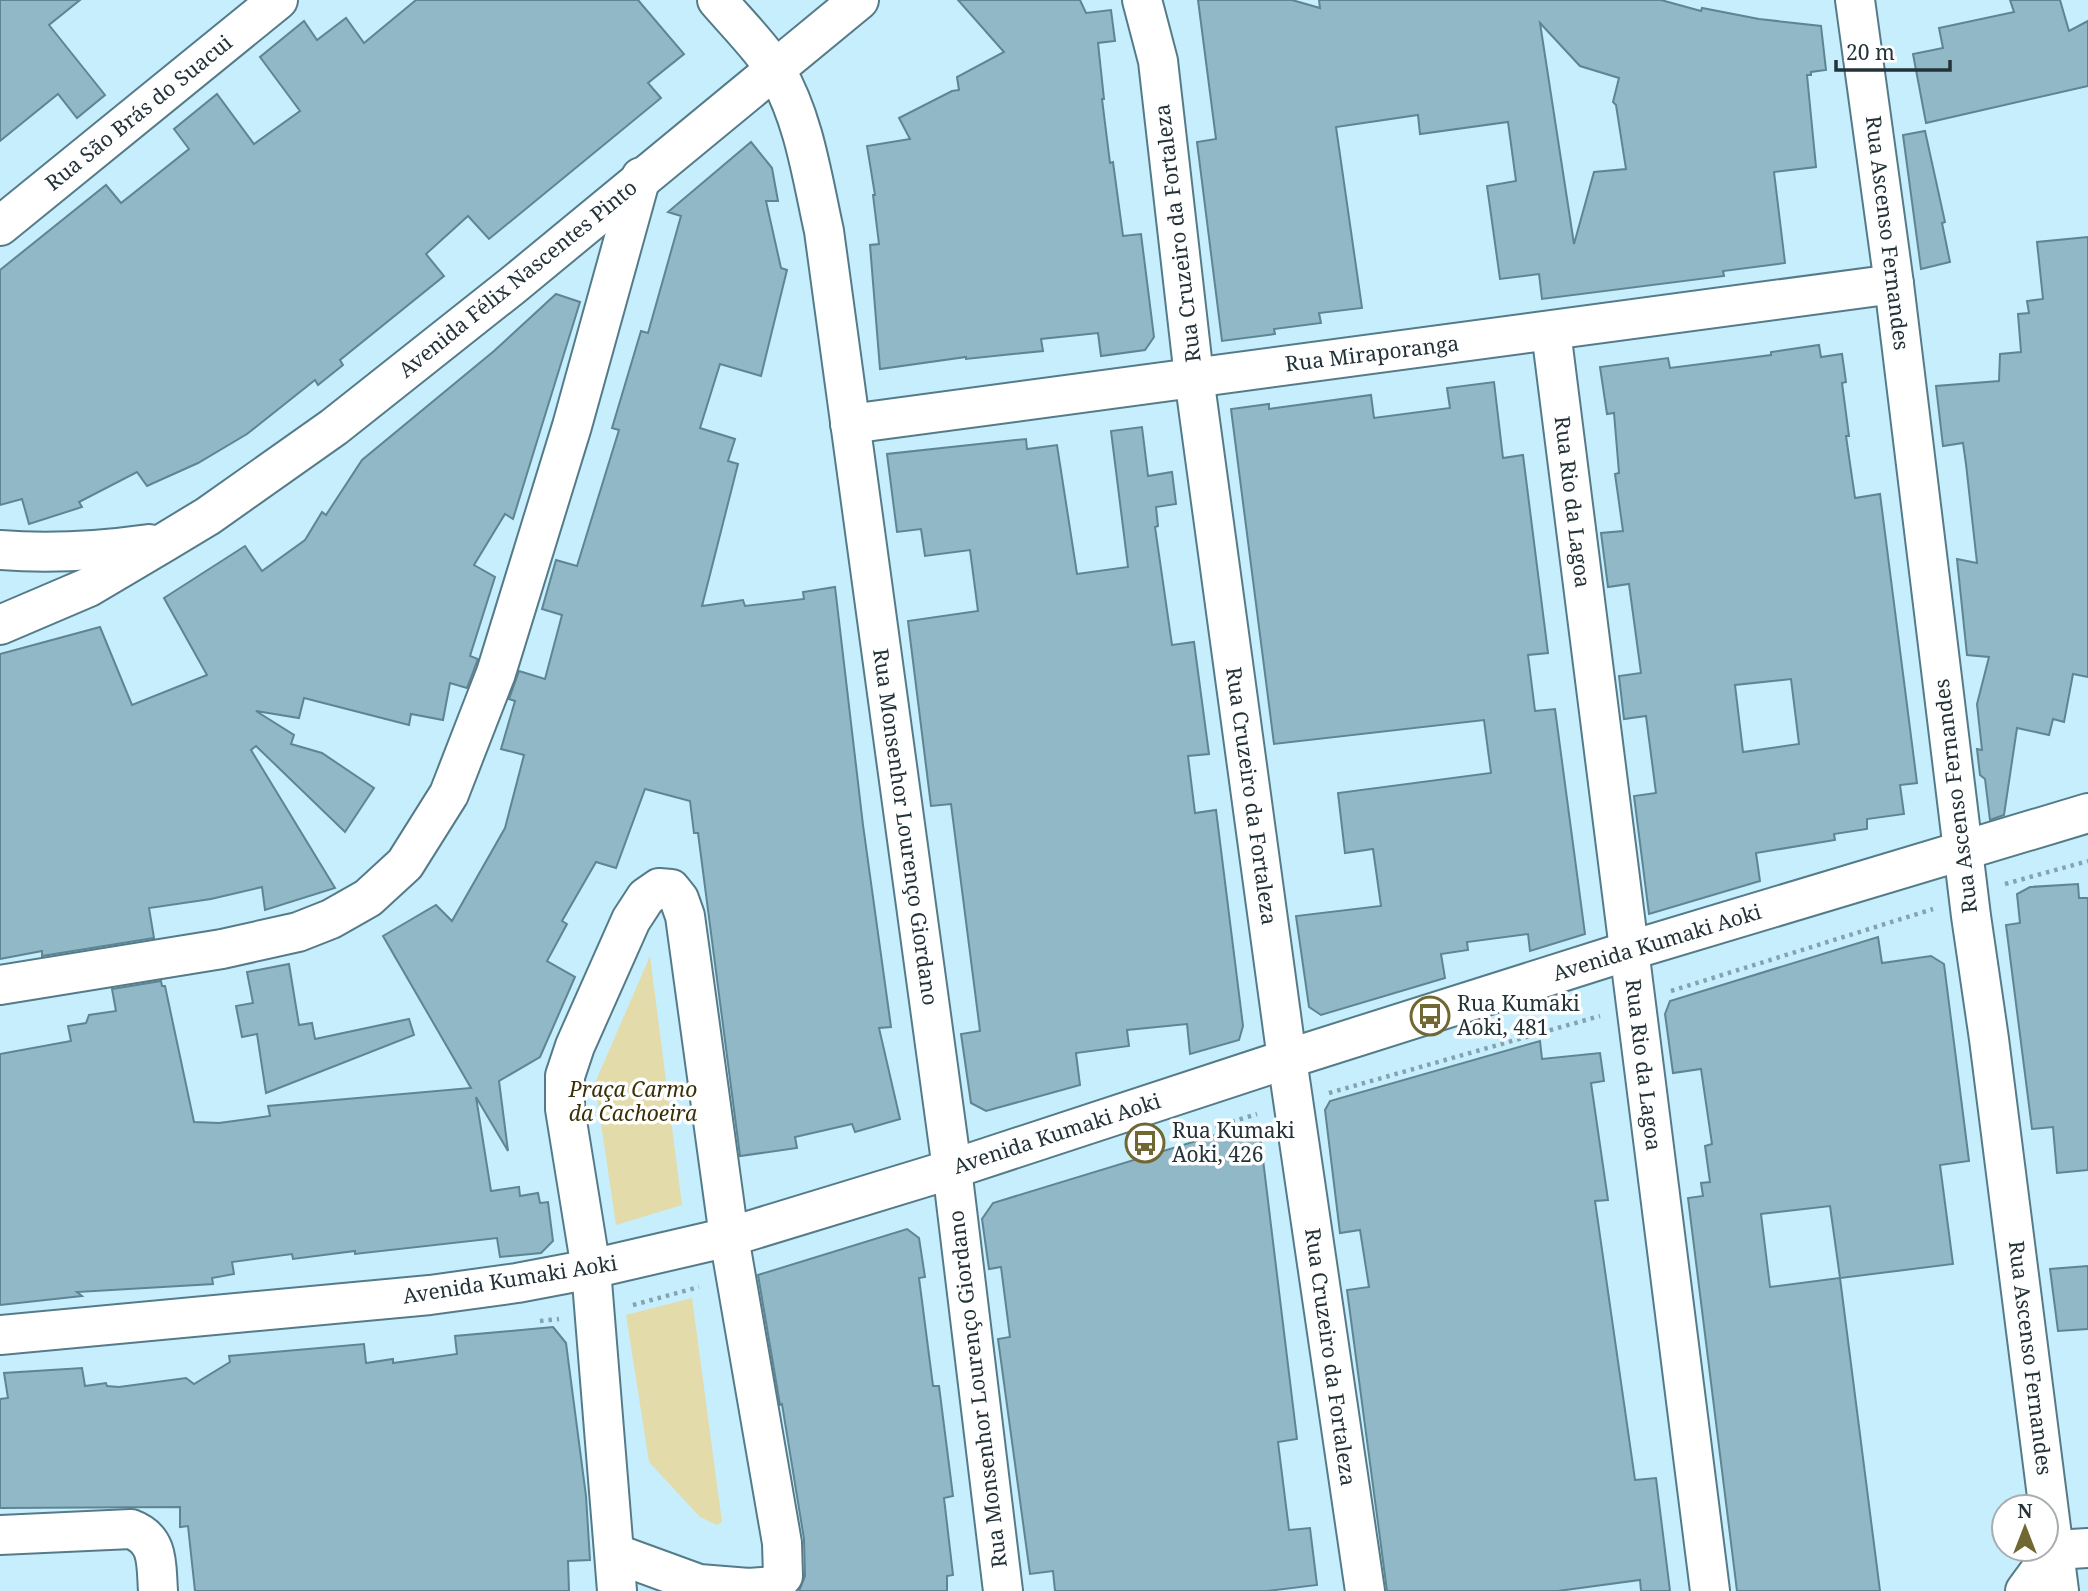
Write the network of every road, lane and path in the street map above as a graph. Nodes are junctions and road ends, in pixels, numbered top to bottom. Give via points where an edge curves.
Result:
1 (278, 0) edge
2 (717, 0) edge
3 (859, 0) edge
4 (1142, 0) edge
5 (1855, 0) edge
6 (775, 69) junction
7 (641, 177) junction
8 (0, 226) edge
9 (1894, 284) junction
10 (1551, 331) junction
11 (1194, 377) junction
12 (850, 424) junction
13 (165, 542) junction
14 (0, 550) edge
15 (0, 625) edge
16 (2085, 810) edge
17 (1964, 850) junction
18 (2088, 861) edge
19 (2029, 876) dead end
20 (1917, 914) dead end
21 (1628, 951) junction
22 (0, 985) edge
23 (1676, 989) dead end
24 (1609, 1013) dead end
25 (1287, 1059) junction
26 (1337, 1091) dead end
27 (952, 1169) junction
28 (729, 1237) junction
29 (591, 1269) junction
30 (709, 1284) dead end
31 (645, 1303) dead end
32 (0, 1335) edge
33 (0, 1535) edge
34 (2071, 1549) edge
35 (614, 1553) junction
36 (158, 1591) edge
37 (617, 1591) edge
38 (1003, 1591) edge
39 (1365, 1591) edge
40 (1710, 1591) edge
41 (2025, 1591) edge
42 (2059, 1591) edge

1 - 8 street, Rua São Brás do Suacui
2 - 6 street, Rua Monsenhor Lourenço Giordano
3 - 6 street, Avenida Félix Nascentes Pinto
4 - 11 street, Rua Cruzeiro da Fortaleza via 1158,61
5 - 9 street, Rua Ascenso Fernandes
6 - 7 street, Avenida Félix Nascentes Pinto
6 - 12 street, Rua Monsenhor Lourenço Giordano via 807,152 821,218
7 - 13 street, Avenida Félix Nascentes Pinto via 334,428
7 - 22 street via 572,426 496,673 449,794 405,864 368,898 298,932
9 - 10 street, Rua Miraporanga
9 - 17 street, Rua Ascenso Fernandes
10 - 11 street, Rua Miraporanga
10 - 21 street, Rua Rio da Lagoa
11 - 12 street, Rua Miraporanga
11 - 25 street, Rua Cruzeiro da Fortaleza
12 - 27 street, Rua Monsenhor Lourenço Giordano
13 - 14 street, Avenida Félix Nascentes Pinto via 99,551
13 - 15 street, Avenida Félix Nascentes Pinto via 89,587
16 - 17 street, Avenida Kumaki Aoki
17 - 21 street, Avenida Kumaki Aoki
17 - 34 street, Rua Ascenso Fernandes
18 - 19 path
20 - 23 path
21 - 25 street, Avenida Kumaki Aoki
21 - 40 street, Rua Rio da Lagoa
24 - 26 path
25 - 27 street, Avenida Kumaki Aoki
25 - 39 street, Rua Cruzeiro da Fortaleza
27 - 28 street, Avenida Kumaki Aoki
27 - 38 street, Rua Monsenhor Lourenço Giordano
28 - 29 street, Avenida Kumaki Aoki
28 - 29 street via 685,916 671,889 659,888 646,897 631,920 565,1076 565,1109
28 - 35 street via 782,1543 783,1576 773,1586 699,1584
29 - 32 street, Avenida Kumaki Aoki via 430,1295
29 - 35 street
30 - 31 path
33 - 36 street via 131,1530 143,1534 155,1554
34 - 41 street
34 - 42 street, Rua Ascenso Fernandes
35 - 37 street

